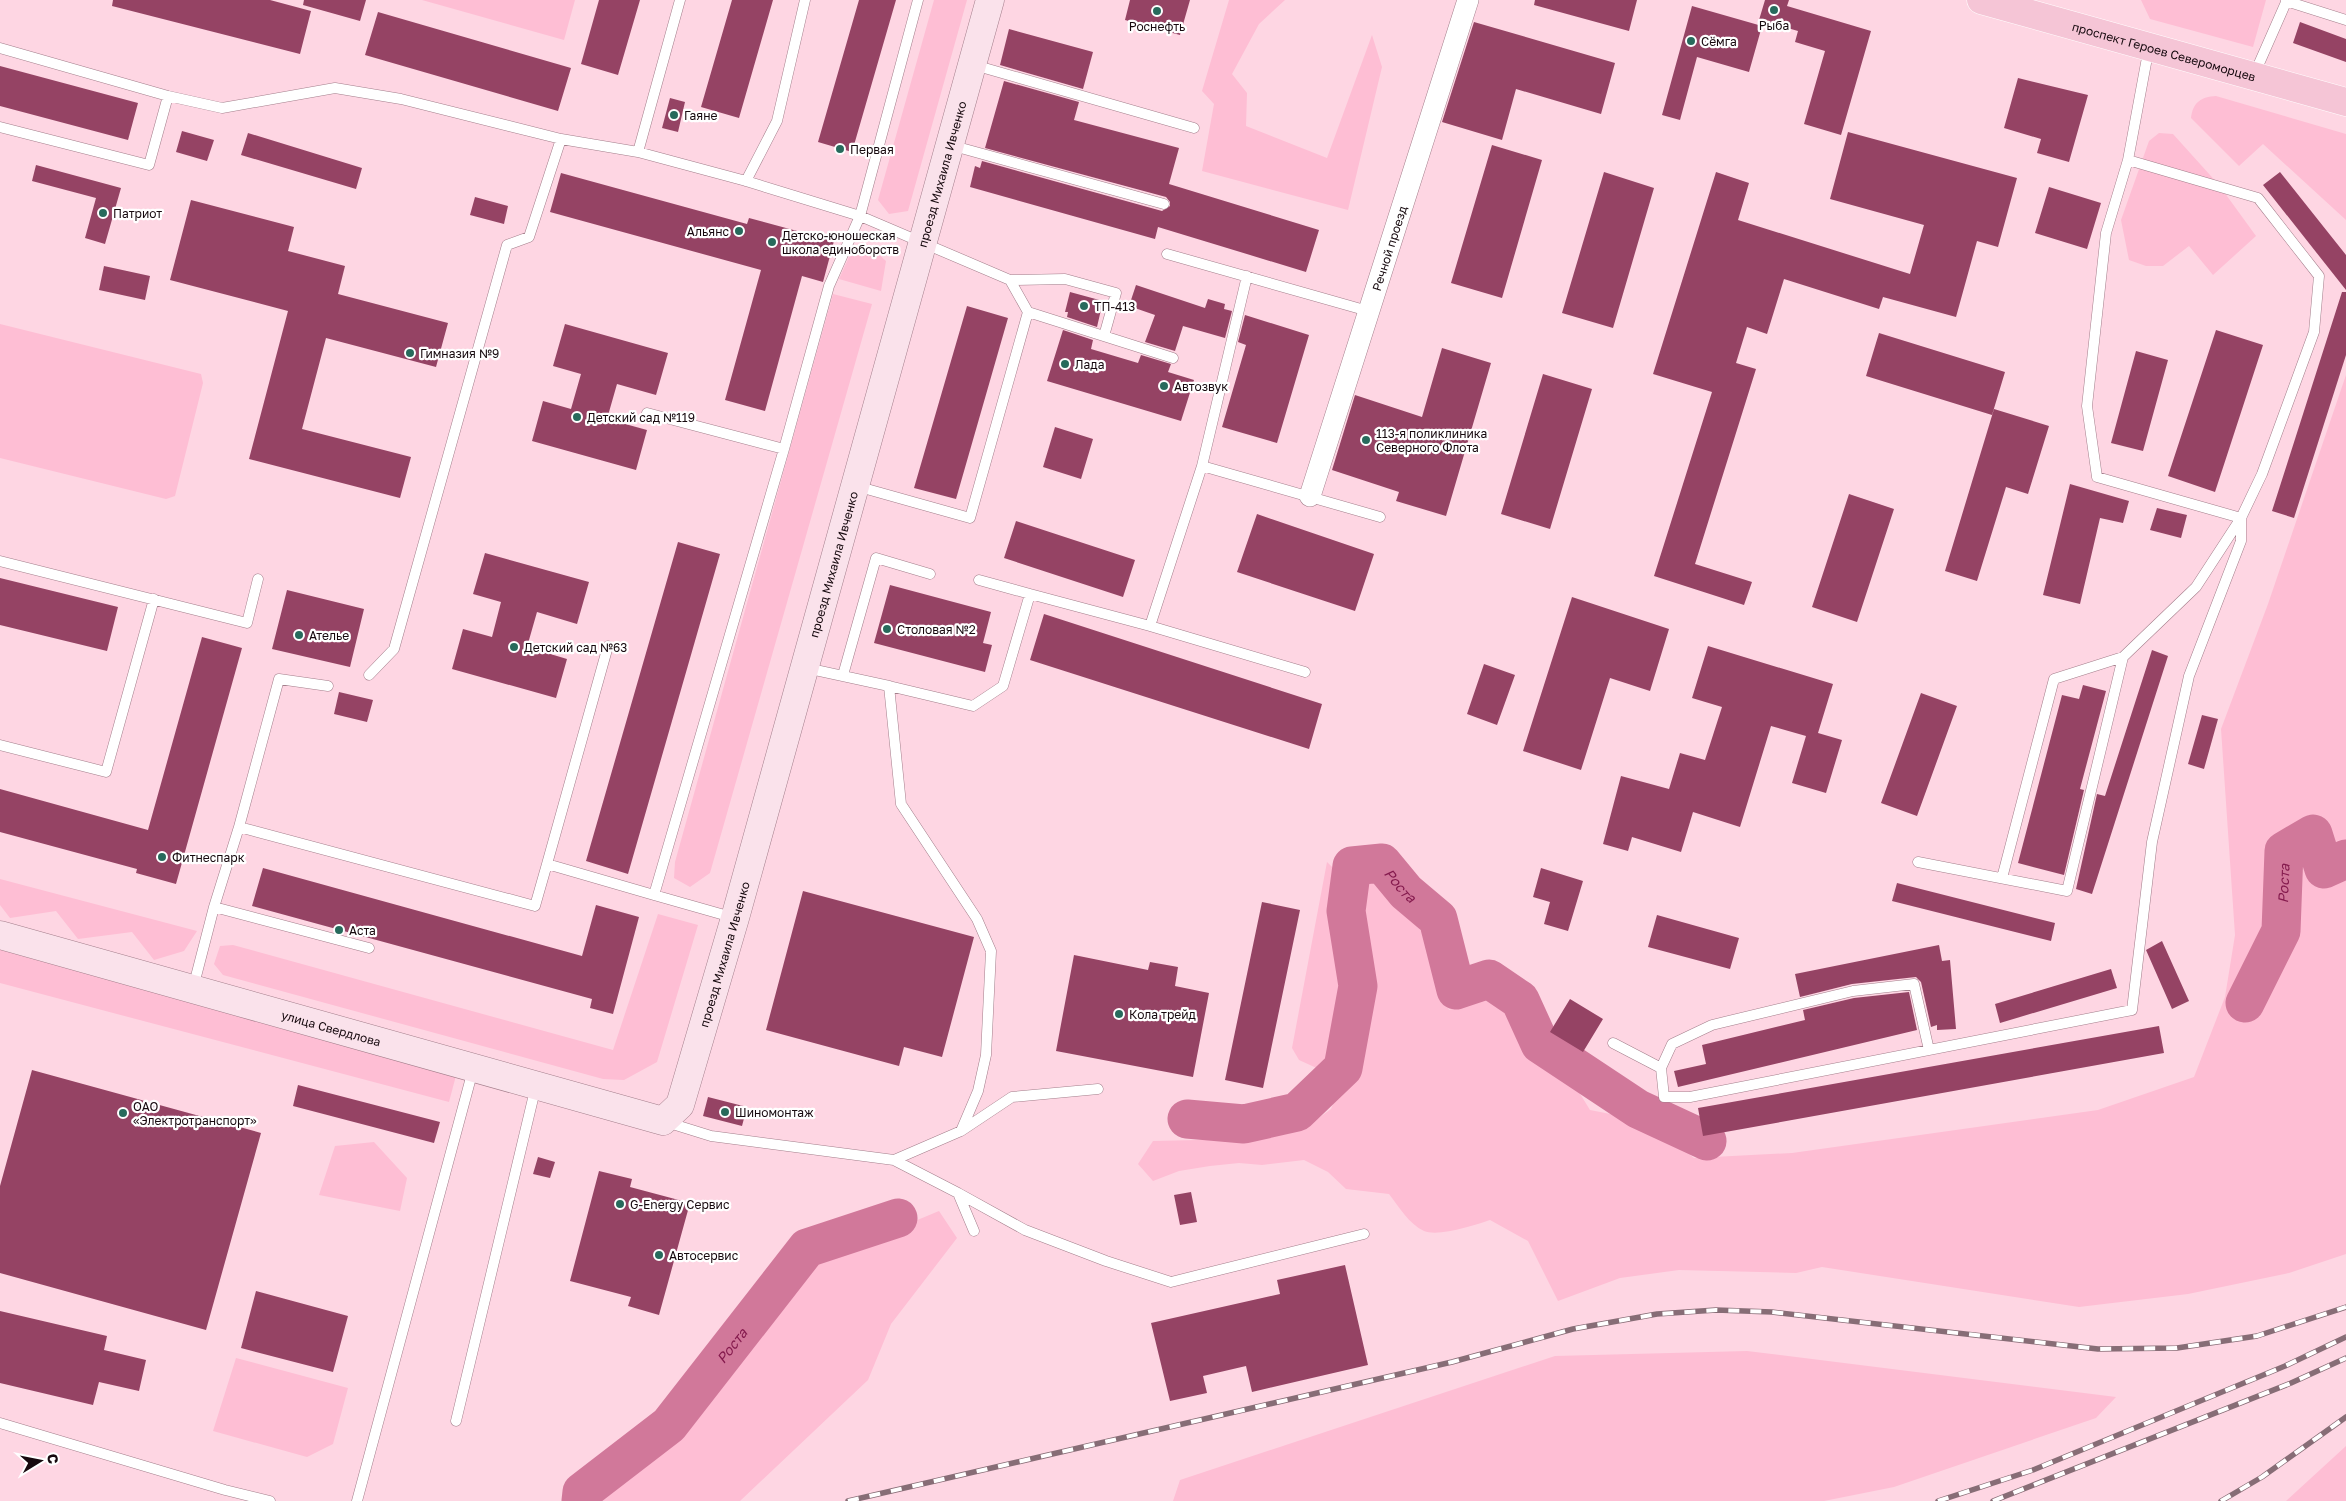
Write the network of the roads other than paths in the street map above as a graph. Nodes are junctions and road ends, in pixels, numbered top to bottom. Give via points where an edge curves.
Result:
1 (680, 0) edge
2 (805, 0) edge
3 (918, 0) edge
4 (990, 0) edge
5 (1468, 0) edge
6 (1981, 0) edge
7 (2287, 0) edge
8 (2346, 20) edge
9 (2149, 47) junction
10 (0, 48) edge
11 (972, 65) junction
12 (2254, 75) junction
13 (168, 96) junction
14 (2346, 102) edge
15 (0, 128) edge
16 (1194, 128) dead end
17 (562, 139) junction
18 (950, 145) junction
19 (638, 152) junction
20 (2128, 160) junction
21 (746, 181) junction
22 (1164, 204) dead end
23 (860, 216) junction
24 (923, 241) junction
25 (1167, 254) dead end
26 (1247, 276) junction
27 (1010, 280) junction
28 (1368, 311) junction
29 (1028, 312) junction
30 (1104, 336) junction
31 (1173, 358) dead end
32 (647, 413) dead end
33 (784, 449) junction
34 (1202, 466) junction
35 (855, 486) junction
36 (1310, 496) junction
37 (1380, 517) dead end
38 (2241, 518) junction
39 (0, 561) edge
40 (930, 574) dead end
41 (258, 579) dead end
42 (979, 580) dead end
43 (1030, 594) junction
44 (154, 598) junction
45 (1150, 626) junction
46 (608, 646) dead end
47 (2123, 658) junction
48 (805, 668) junction
49 (1305, 672) dead end
50 (369, 675) dead end
51 (843, 675) junction
52 (328, 686) dead end
53 (889, 686) junction
54 (0, 745) edge
55 (239, 827) junction
56 (1918, 862) dead end
57 (547, 864) junction
58 (2002, 878) junction
59 (654, 895) junction
60 (214, 908) junction
61 (735, 918) junction
62 (0, 935) edge
63 (369, 948) dead end
64 (193, 988) junction
65 (1613, 1044) dead end
66 (1929, 1050) junction
67 (474, 1068) junction
68 (1661, 1068) junction
69 (537, 1085) junction
70 (1098, 1089) dead end
71 (663, 1121) junction
72 (961, 1131) junction
73 (894, 1160) junction
74 (958, 1193) junction
75 (974, 1231) dead end
76 (1364, 1234) dead end
77 (456, 1421) dead end
78 (0, 1423) edge
79 (270, 1501) edge
80 (357, 1501) edge

1 - 19 lane
2 - 21 lane via 777,121
3 - 23 lane
4 - 11 street, проезд Михаила Ивченко
5 - 28 street, Речной проезд
6 - 9 main road, проспект Героев Североморцев
7 - 8 lane
7 - 12 lane
9 - 12 main road, проспект Героев Североморцев
9 - 20 lane
10 - 13 lane
11 - 16 lane
11 - 18 street, проезд Михаила Ивченко
12 - 14 main road, проспект Героев Североморцев
13 - 15 lane via 149,165
13 - 17 lane via 222,108 335,88 401,99
17 - 19 lane
17 - 50 lane via 529,237 507,245 394,649
18 - 22 lane
18 - 24 street, проезд Михаила Ивченко
19 - 21 lane
20 - 38 lane via 2106,233 2087,406 2097,477
20 - 38 lane via 2258,198 2319,276 2314,332 2262,474
21 - 23 lane
23 - 24 lane
23 - 33 lane via 829,286
24 - 27 lane
24 - 35 street, проезд Михаила Ивченко
25 - 26 lane
26 - 28 lane
26 - 34 lane
27 - 29 lane
27 - 30 lane via 1065,279 1116,293
28 - 36 street, Речной проезд
29 - 30 lane
29 - 35 lane via 970,518
30 - 31 lane
32 - 33 lane
33 - 59 lane
34 - 36 lane
34 - 45 lane
35 - 48 street, проезд Михаила Ивченко
36 - 37 lane
38 - 47 lane via 2196,587
38 - 66 lane via 2241,541 2189,676 2152,842 2132,1010
39 - 44 lane
40 - 51 lane via 876,558
41 - 44 lane via 247,623
42 - 43 lane
43 - 45 lane
43 - 53 lane via 1003,686 973,706
44 - 54 lane via 106,772
45 - 49 lane
46 - 57 lane
47 - 58 lane via 2054,679
47 - 58 lane via 2067,891
48 - 51 lane
48 - 61 street, проезд Михаила Ивченко
51 - 53 lane
52 - 55 lane via 279,679
53 - 72 lane via 901,804 977,919 991,951 986,1055 978,1091
55 - 57 lane via 535,906
55 - 60 lane
56 - 58 lane
57 - 59 lane
59 - 61 lane
60 - 63 lane
60 - 64 lane
61 - 71 street, проезд Михаила Ивченко via 680,1105
62 - 64 street, улица Свердлова
64 - 67 street, улица Свердлова
65 - 68 lane
66 - 68 lane via 1690,1097 1664,1097
66 - 68 lane via 1914,984 1853,991 1712,1025 1672,1044
67 - 69 street, улица Свердлова
67 - 80 lane
69 - 71 street, улица Свердлова
69 - 77 lane
70 - 72 lane via 1012,1097
71 - 73 lane via 711,1136
72 - 73 lane
73 - 74 lane
74 - 75 lane
74 - 76 lane via 1026,1230 1172,1282
78 - 79 lane

